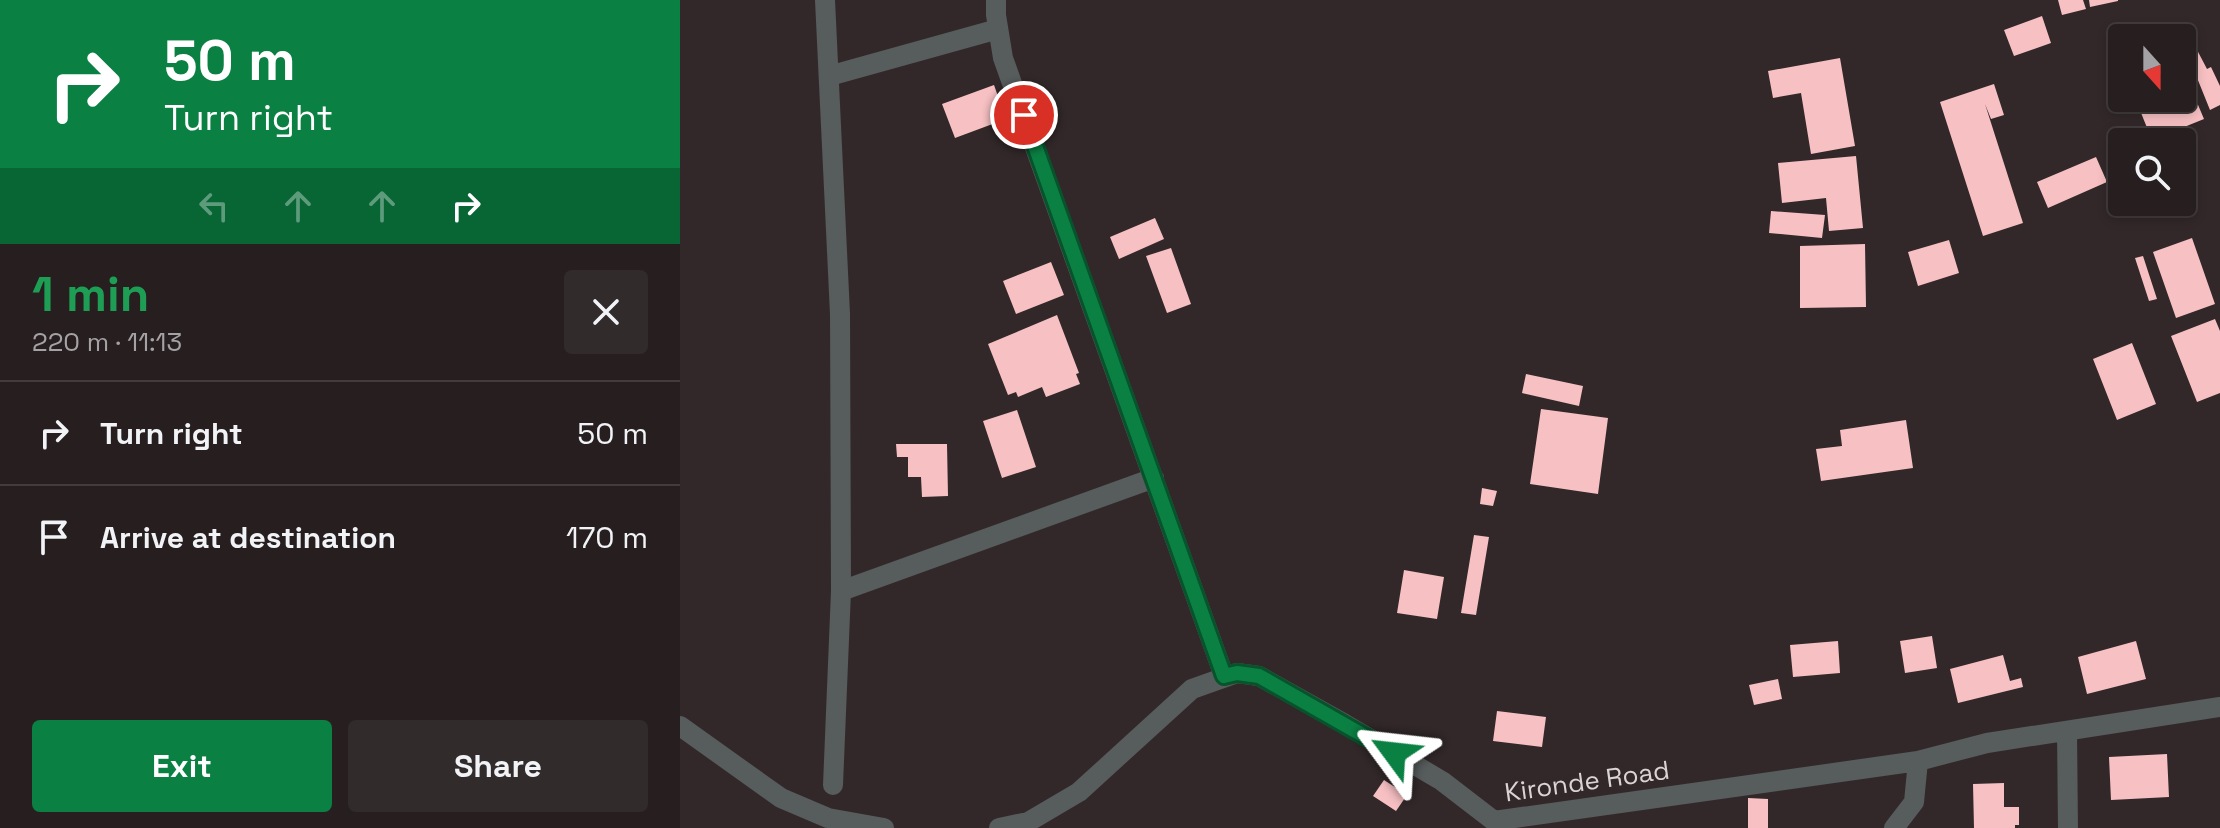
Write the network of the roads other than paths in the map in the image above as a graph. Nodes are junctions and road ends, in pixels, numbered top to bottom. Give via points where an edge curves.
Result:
1 (825, 0) edge
2 (996, 0) edge
3 (998, 29) junction
4 (829, 76) junction
5 (1154, 478) junction
6 (841, 591) junction
7 (1224, 676) junction
8 (2220, 707) edge
9 (680, 726) edge
10 (2067, 731) junction
11 (1918, 761) junction
12 (833, 785) dead end
13 (1494, 825) edge
14 (884, 828) edge
15 (999, 828) edge
16 (1894, 828) edge
17 (2068, 828) edge

1 - 4 street
2 - 3 street
3 - 4 street
3 - 5 street via 1003,58
4 - 6 street via 840,314
5 - 6 street
5 - 7 street
6 - 12 street
7 - 13 street, Kironde Road via 1259,676 1442,781
7 - 15 street, Kironde Road via 1192,689 1079,792 1028,822
8 - 10 street, Kironde Road
9 - 14 street via 781,798 828,818
10 - 11 street, Kironde Road via 1987,743
10 - 17 street
11 - 13 street, Kironde Road
11 - 16 street via 1914,802

